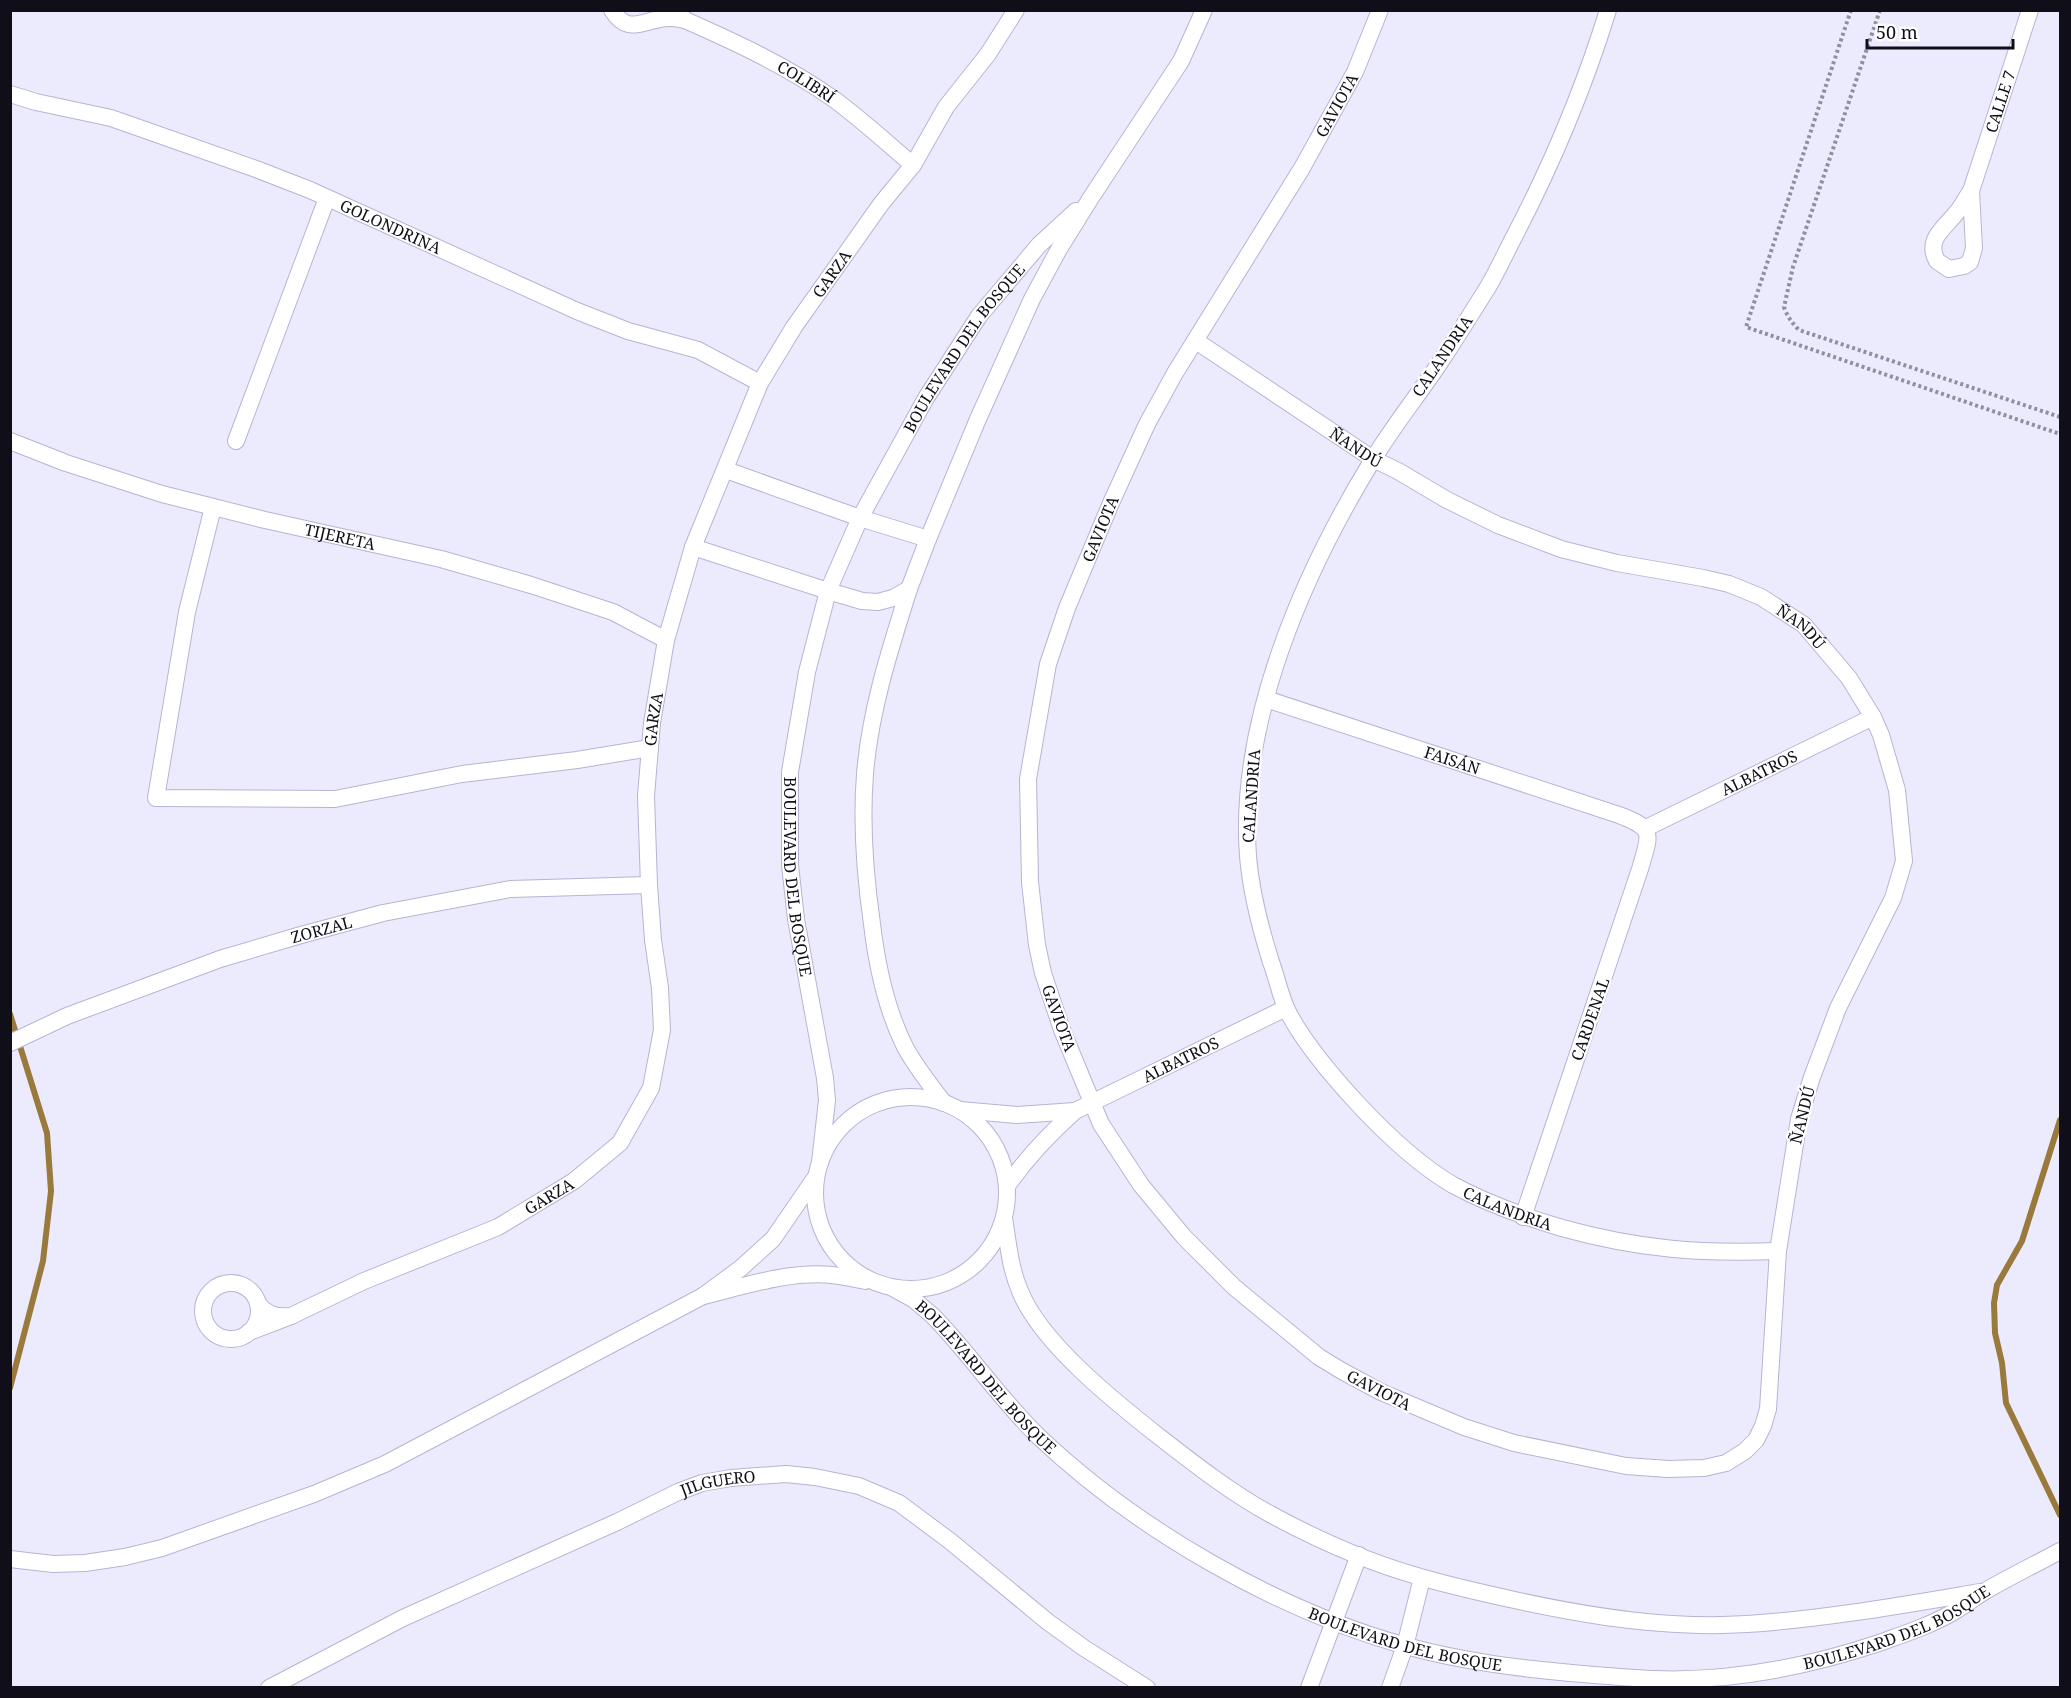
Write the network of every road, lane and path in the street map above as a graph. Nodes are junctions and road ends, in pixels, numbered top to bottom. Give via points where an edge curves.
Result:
1 (612, 10) edge
2 (1016, 10) edge
3 (1204, 10) edge
4 (1380, 10) edge
5 (1608, 10) edge
6 (1851, 10) edge
7 (1880, 10) edge
8 (2030, 10) edge
9 (657, 15) edge
10 (680, 15) edge
11 (10, 94) edge
12 (913, 165) junction
13 (1971, 191) dead end
14 (1092, 196) junction
15 (327, 198) junction
16 (1197, 341) junction
17 (760, 383) junction
18 (2061, 417) edge
19 (2061, 434) edge
20 (10, 441) edge
21 (236, 441) dead end
22 (1373, 459) junction
23 (726, 470) junction
24 (213, 507) junction
25 (860, 518) junction
26 (928, 539) junction
27 (693, 547) junction
28 (909, 589) junction
29 (828, 591) junction
30 (666, 640) junction
31 (1266, 699) junction
32 (1873, 717) junction
33 (650, 748) junction
34 (1643, 826) junction
35 (649, 885) junction
36 (1286, 1008) junction
37 (10, 1043) edge
38 (1092, 1103) junction
39 (951, 1106) junction
40 (1075, 1111) junction
41 (817, 1170) junction
42 (1007, 1186) junction
43 (1523, 1216) junction
44 (1004, 1218) junction
45 (1778, 1251) junction
46 (884, 1285) junction
47 (703, 1296) junction
48 (258, 1304) junction
49 (291, 1316) junction
50 (249, 1332) junction
51 (2059, 1552) edge
52 (1359, 1555) junction
53 (10, 1559) edge
54 (1422, 1578) junction
55 (1987, 1590) junction
56 (1334, 1622) junction
57 (1404, 1646) junction
58 (269, 1688) edge
59 (1147, 1688) edge
60 (1309, 1688) edge
61 (1390, 1688) edge

1 - 9 street via 621,21 632,25 643,25
2 - 12 street, GARZA via 988,54 946,107
3 - 14 street, BOULEVARD DEL BOSQUE via 1181,61
4 - 16 street, GAVIOTA via 1355,72 1313,149
5 - 22 street, CALANDRIA via 1578,100 1553,159 1490,283
6 - 19 path via 1746,327
7 - 18 path via 1793,267 1786,313 1799,330
8 - 13 street, CALLE 7
9 - 10 street
10 - 12 street, COLIBRÍ via 761,55 836,100
11 - 15 street, GOLONDRINA via 111,118
12 - 17 street, GARZA via 794,327
14 - 25 street, BOULEVARD DEL BOSQUE via 1039,245 979,316 926,398
14 - 26 street, BOULEVARD DEL BOSQUE via 1032,299
15 - 17 street, GOLONDRINA via 587,315 698,350
15 - 21 street
16 - 22 street, ÑANDÚ
16 - 38 street, GAVIOTA via 1147,424 1067,608 1048,664 1028,779 1030,882 1037,945 1062,1030
17 - 23 street, GARZA
20 - 24 street, TIJERETA via 111,478
22 - 31 street, CALANDRIA via 1312,574
22 - 32 street, ÑANDÚ via 1498,525 1561,549 1703,578 1761,597 1804,625 1849,678
23 - 25 street
23 - 27 street, GARZA
24 - 30 street, TIJERETA via 430,556 531,585 613,612
24 - 33 street via 187,612 156,798 335,799 462,774
25 - 26 street
25 - 29 street, BOULEVARD DEL BOSQUE
26 - 28 street, BOULEVARD DEL BOSQUE
27 - 29 street
27 - 30 street, GARZA
28 - 29 street via 878,602
28 - 39 street via 871,732 864,856 874,940 892,1017 917,1067
29 - 41 street, BOULEVARD DEL BOSQUE via 796,724 789,817 796,919 827,1100
30 - 33 street, GARZA
31 - 34 street, FAISÁN
31 - 36 street, CALANDRIA via 1249,781 1247,852 1260,930
32 - 34 street, ALBATROS
32 - 45 street, ÑANDÚ via 1897,790 1904,861 1893,898 1838,1008 1812,1077 1794,1143
33 - 35 street, GARZA via 646,796
34 - 43 street, CARDENAL via 1647,836 1640,869
35 - 37 street, ZORZAL via 510,889 383,913 220,959 68,1016
35 - 49 street, GARZA via 662,1030 651,1088 620,1143 574,1181 498,1227 364,1281
36 - 38 street, ALBATROS
36 - 43 street, CALANDRIA via 1337,1080 1394,1141 1454,1185
38 - 40 street, ALBATROS
38 - 45 street, GAVIOTA via 1126,1165 1184,1237 1234,1287 1319,1358 1424,1412 1504,1440 1566,1455 1668,1469 1726,1463 1745,1451 1760,1433 1768,1409
39 - 40 street via 1017,1116
39 - 41 street via 910,1097 861,1111 836,1133
39 - 42 street via 972,1119 993,1142
40 - 42 street via 1027,1158
41 - 46 street via 815,1203 830,1246 851,1268
41 - 47 street via 773,1239
42 - 44 street
43 - 45 street, CALANDRIA via 1599,1239 1656,1248 1724,1253
44 - 46 street via 990,1247 954,1279 923,1288
44 - 52 street, BOULEVARD DEL BOSQUE via 1021,1293 1049,1336 1093,1381 1236,1492 1270,1514
46 - 47 street via 832,1275 803,1275
46 - 56 street, BOULEVARD DEL BOSQUE via 913,1299 933,1316 1038,1435 1122,1505 1250,1585
47 - 53 street via 385,1464 304,1498 162,1548 125,1557 63,1564
48 - 49 street via 275,1317
48 - 50 street via 258,1320
48 - 50 street via 251,1291 230,1283 215,1288 205,1299 202,1314 213,1334 227,1340
49 - 50 street, GARZA
51 - 55 street
52 - 54 street, BOULEVARD DEL BOSQUE
52 - 56 street
54 - 55 street, BOULEVARD DEL BOSQUE via 1571,1612 1690,1625 1810,1618
54 - 57 street
55 - 57 street, BOULEVARD DEL BOSQUE via 1954,1612 1878,1643 1792,1666 1721,1676 1655,1679 1531,1670
56 - 57 street, BOULEVARD DEL BOSQUE
56 - 60 street
57 - 61 street
58 - 59 street, JILGUERO via 403,1618 678,1492 731,1478 786,1474 859,1485 899,1503 1048,1622

